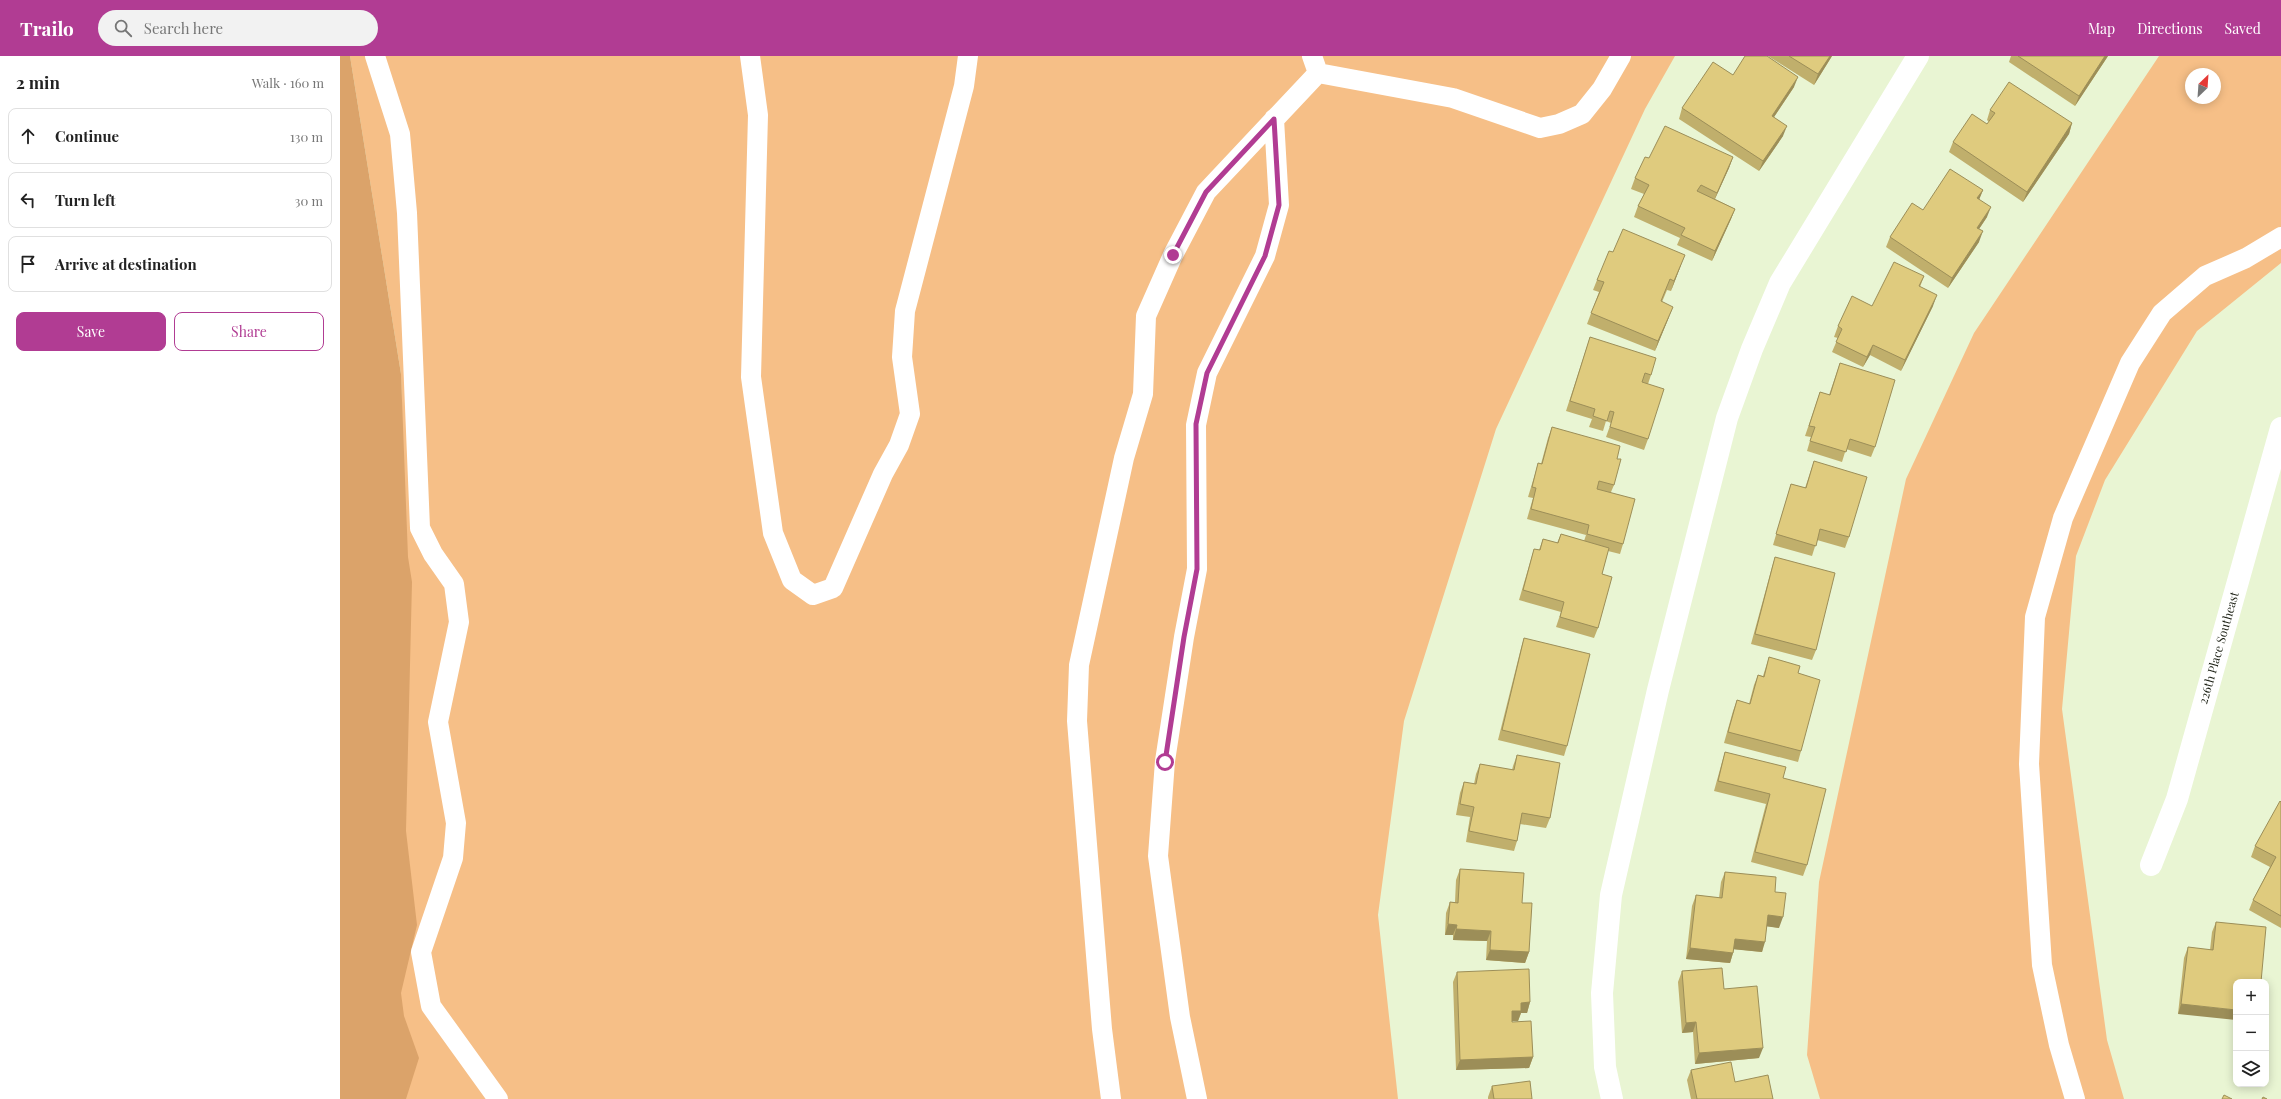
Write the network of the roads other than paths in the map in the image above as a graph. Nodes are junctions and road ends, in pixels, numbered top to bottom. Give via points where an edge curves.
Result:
1 (375, 56) edge
2 (750, 56) edge
3 (968, 56) edge
4 (1622, 56) edge
5 (1918, 56) edge
6 (1315, 65) edge
7 (1274, 119) junction
8 (2281, 237) edge
9 (2281, 428) edge
10 (2151, 865) dead end
11 (498, 1099) edge
12 (1111, 1099) edge
13 (1197, 1099) edge
14 (1612, 1099) edge
15 (2075, 1099) edge

1 - 11 lane via 400,134 407,213 420,528 433,554 454,584 459,622 438,722 456,823 453,858 421,952 430,1006
2 - 3 lane via 758,115 750,377 773,533 792,580 813,595 833,588 883,474 899,445 910,414 902,357 905,311 964,86
4 - 6 lane via 1602,89 1582,114 1559,124 1540,128 1453,98
5 - 14 street via 1780,283 1727,418 1658,690 1611,895 1602,994 1605,1066
6 - 7 lane
7 - 12 lane via 1206,192 1173,255 1146,316 1143,394 1124,458 1079,665 1077,720 1102,1029
7 - 13 lane via 1279,205 1265,256 1207,373 1196,424 1197,569 1165,762 1158,856 1180,1017
8 - 15 lane via 2246,258 2205,276 2162,313 2130,363 2062,518 2035,617 2029,764 2042,965 2059,1045
9 - 10 street, 226th Place Southeast via 2177,800

